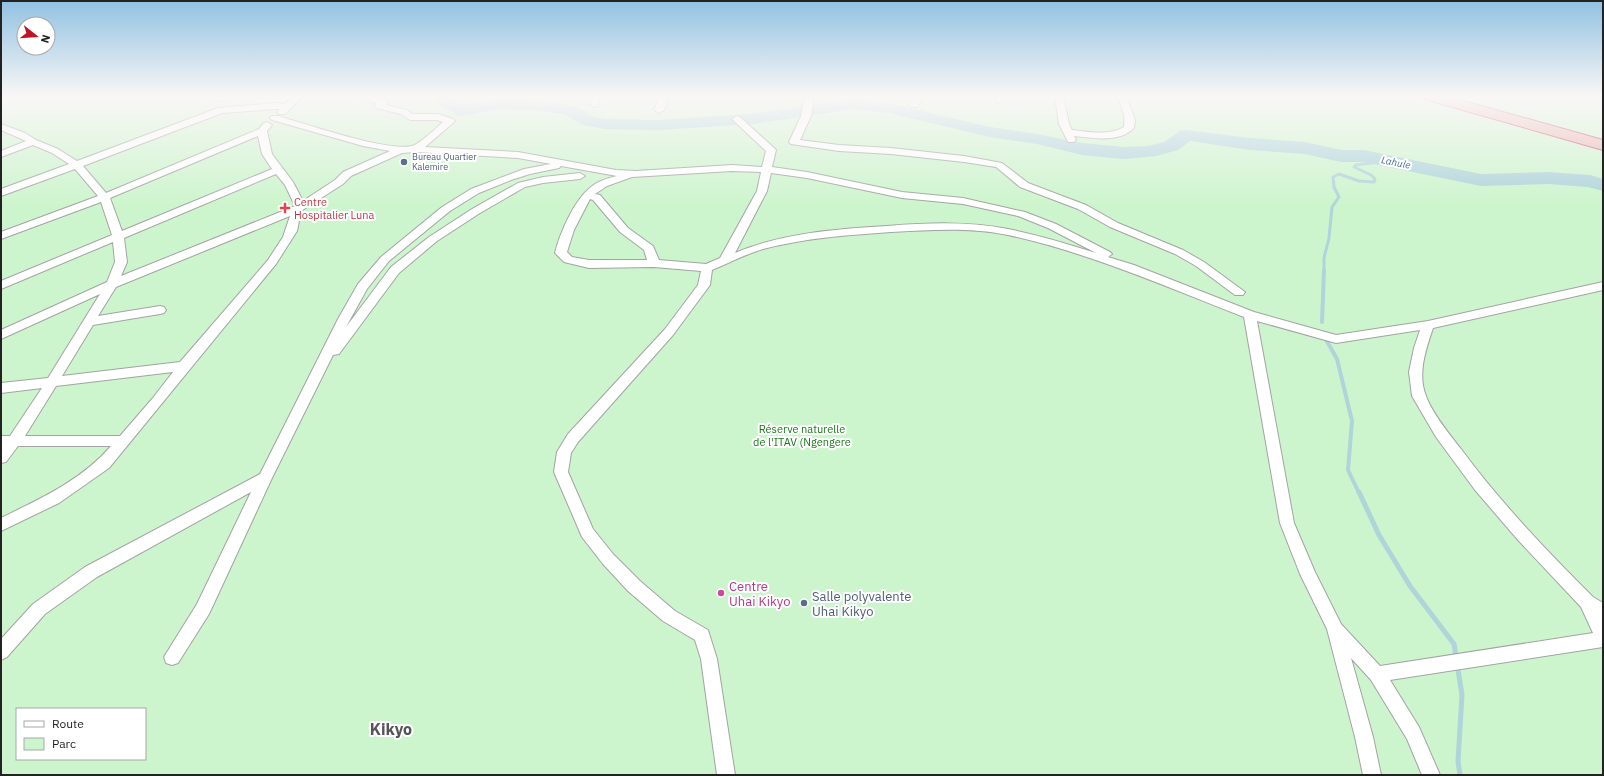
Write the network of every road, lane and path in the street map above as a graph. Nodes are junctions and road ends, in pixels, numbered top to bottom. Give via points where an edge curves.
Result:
1 (15, 132) edge
2 (163, 132) edge
3 (259, 132) edge
4 (262, 132) edge
5 (325, 132) edge
6 (436, 132) edge
7 (751, 132) edge
8 (798, 132) edge
9 (1067, 132) edge
10 (1122, 132) edge
11 (1565, 132) edge
12 (32, 142) junction
13 (1602, 143) edge
14 (416, 149) junction
15 (400, 150) junction
16 (1, 154) edge
17 (77, 165) junction
18 (572, 165) junction
19 (277, 170) junction
20 (766, 170) junction
21 (636, 174) junction
22 (580, 176) junction
23 (1, 193) edge
24 (589, 194) junction
25 (104, 197) junction
26 (298, 209) junction
27 (118, 235) junction
28 (1, 236) edge
29 (725, 260) junction
30 (654, 263) junction
31 (707, 268) junction
32 (1130, 268) junction
33 (112, 284) junction
34 (1, 285) edge
35 (1603, 286) edge
36 (1239, 292) dead end
37 (160, 310) dead end
38 (1250, 315) junction
39 (89, 322) junction
40 (1428, 325) junction
41 (1, 335) edge
42 (184, 366) junction
43 (319, 371) junction
44 (52, 382) junction
45 (1, 388) edge
46 (15, 440) junction
47 (1, 441) edge
48 (124, 441) junction
49 (1, 458) edge
50 (266, 478) junction
51 (3, 523) edge
52 (1587, 602) junction
53 (1603, 612) edge
54 (1335, 628) junction
55 (1603, 638) edge
56 (1, 652) edge
57 (172, 657) dead end
58 (1377, 674) junction
59 (726, 775) edge
60 (1372, 775) edge
61 (1431, 775) edge

1 - 12 street
2 - 17 street
3 - 25 street
4 - 19 street via 263,146
5 - 15 street
6 - 14 street
7 - 20 street via 771,150
8 - 36 street via 794,142 956,158 999,165 1024,185 1082,207 1114,225 1179,252
9 - 10 street via 1069,137 1115,135
11 - 13 highway
12 - 16 street
12 - 17 street via 55,151
14 - 15 street
14 - 18 street via 518,155
15 - 26 street via 347,174
17 - 23 street
17 - 25 street
18 - 21 street
18 - 22 street
18 - 43 street via 528,171 507,178 475,192 446,209 385,259 362,288
19 - 26 street via 289,184
19 - 27 street
20 - 21 street via 732,168
20 - 29 street via 762,191
20 - 32 street via 835,180 902,195 963,201 1021,214 1052,226
21 - 24 street via 601,184
22 - 24 street
22 - 43 street via 522,185 476,210 433,239 395,270
24 - 30 street via 596,197 624,230 650,248
24 - 30 street via 569,229 561,253 568,260 588,264
25 - 27 street
25 - 28 street
26 - 33 street
26 - 42 street via 296,221 272,262
27 - 33 street via 121,262
27 - 34 street
29 - 31 street
29 - 32 street via 758,247 801,238 844,232 936,226 1008,232
30 - 31 street
31 - 59 street via 704,284 669,332 573,438 564,452 561,472 587,532 608,559 669,616 702,635 709,659
32 - 38 street
33 - 39 street
33 - 41 street
35 - 40 street
37 - 39 street
38 - 40 street via 1336,339
38 - 54 street via 1287,523 1308,574
39 - 44 street
40 - 52 street via 1415,372 1419,396 1480,486
42 - 44 street
42 - 48 street
43 - 50 street
44 - 45 street
44 - 46 street
46 - 47 street
46 - 48 street
46 - 49 street
48 - 51 street via 104,464 54,499
50 - 56 street via 91,572 39,609
50 - 57 street via 203,609
52 - 53 street
52 - 55 street
54 - 58 street
54 - 60 street
55 - 58 street
58 - 61 street via 1413,733

